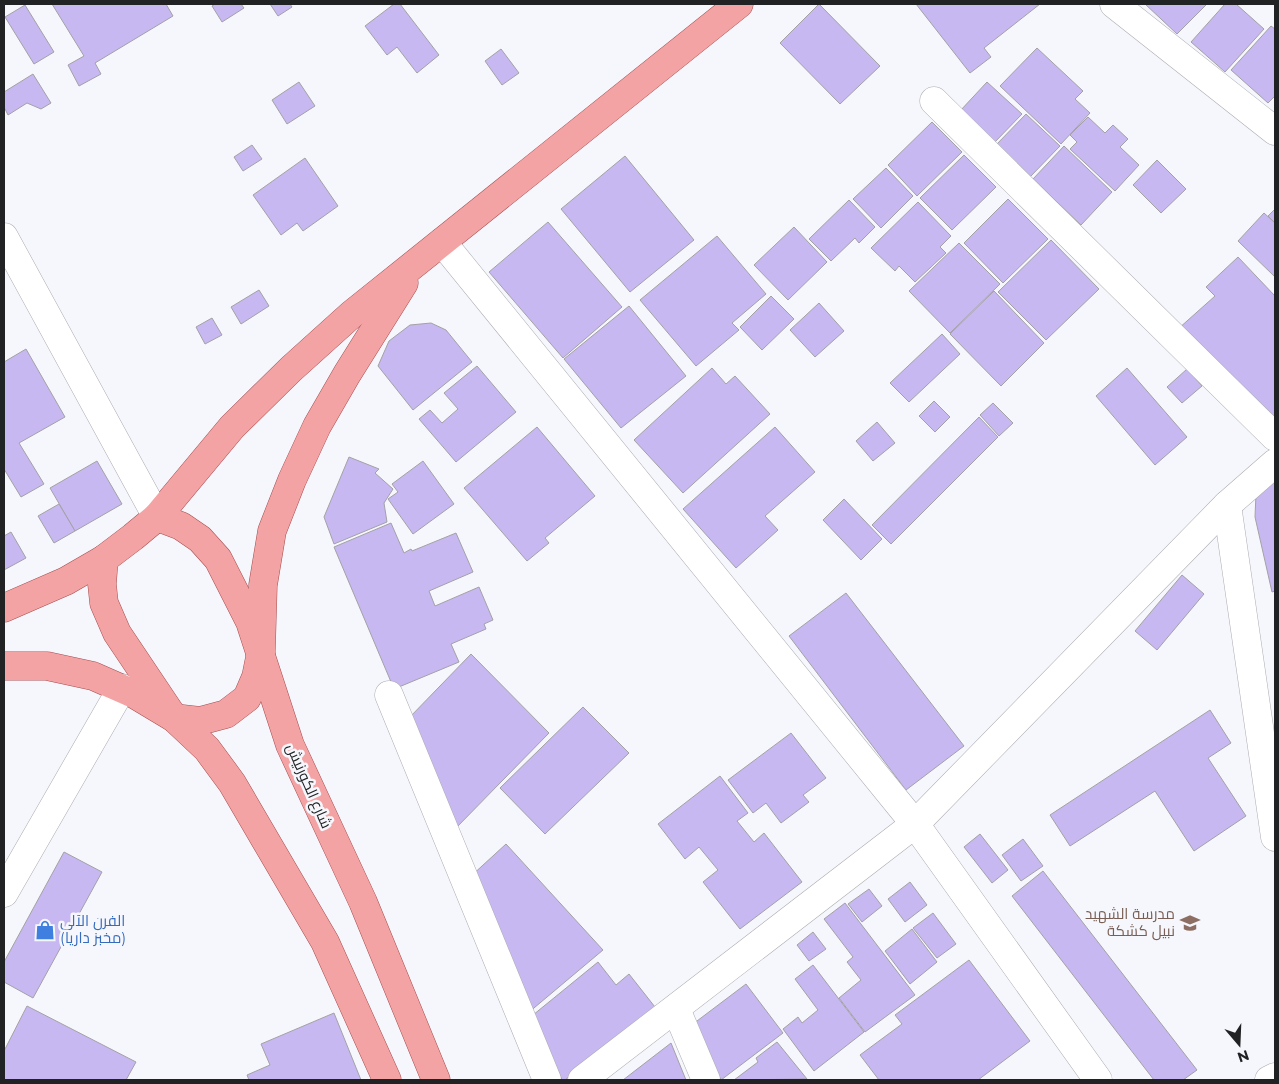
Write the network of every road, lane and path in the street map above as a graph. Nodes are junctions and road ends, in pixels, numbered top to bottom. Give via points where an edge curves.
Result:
1 (739, 4) edge
2 (1114, 4) edge
3 (934, 100) dead end
4 (1275, 131) edge
5 (4, 237) edge
6 (442, 242) junction
7 (417, 263) junction
8 (1275, 436) edge
9 (1275, 463) edge
10 (1227, 504) junction
11 (157, 516) junction
12 (104, 560) junction
13 (4, 608) edge
14 (261, 652) junction
15 (4, 666) edge
16 (122, 688) junction
17 (389, 694) dead end
18 (174, 718) junction
19 (915, 824) junction
20 (1275, 837) edge
21 (4, 893) edge
22 (676, 1009) junction
23 (1275, 1077) edge
24 (387, 1080) edge
25 (436, 1080) edge
26 (547, 1080) edge
27 (582, 1080) edge
28 (706, 1080) edge
29 (1098, 1080) edge
30 (1269, 1080) edge

1 - 6 main road
2 - 4 street
3 - 8 street
5 - 11 street
6 - 7 main road
6 - 19 street
7 - 11 main road via 290,369 232,427
7 - 14 main road via 346,374 292,480 272,531 263,585
9 - 10 street
10 - 19 street
10 - 20 street
11 - 12 main road
11 - 14 main road, شارع الكورنيش via 181,526 200,539 218,559 250,622
12 - 13 main road
12 - 18 main road via 104,603 116,633
14 - 18 main road via 247,698 233,709 200,721
14 - 25 main road, شارع الكورنيش via 290,746 363,902
15 - 16 main road via 47,666 93,676
16 - 18 main road
16 - 21 street
17 - 26 street
18 - 24 main road via 207,749 237,791 325,942
19 - 22 street
19 - 29 street
22 - 27 street
22 - 28 street
23 - 30 street

